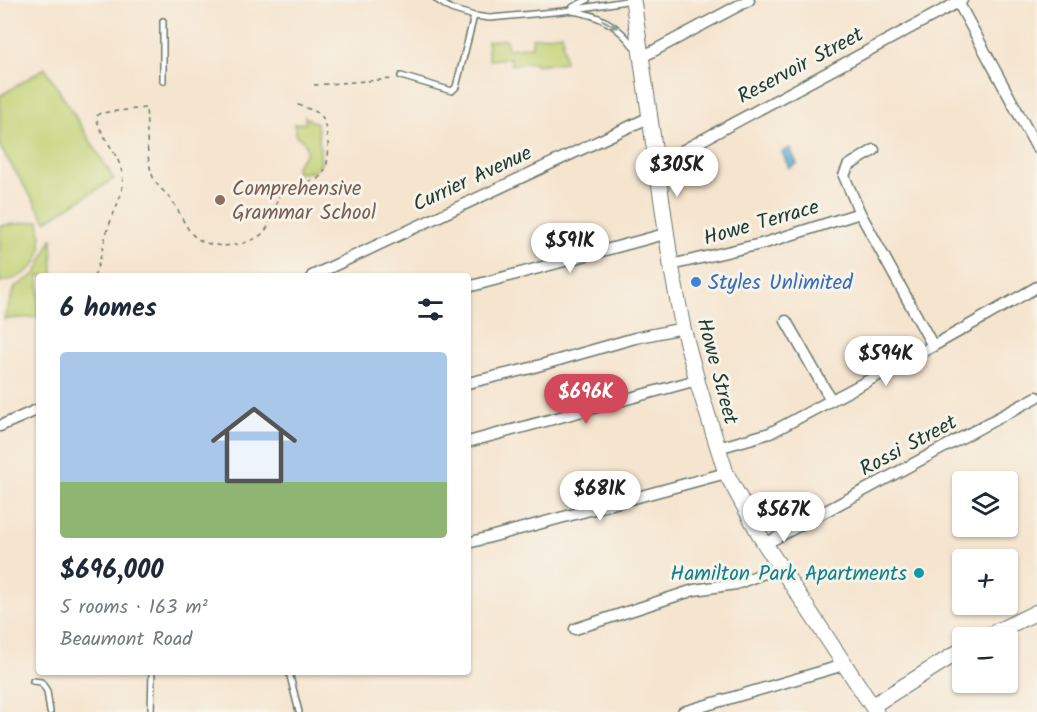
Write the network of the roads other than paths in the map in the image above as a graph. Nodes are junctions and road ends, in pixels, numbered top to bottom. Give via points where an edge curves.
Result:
1 (437, 0) edge
2 (587, 0) edge
3 (633, 0) edge
4 (749, 0) edge
5 (959, 1) edge
6 (732, 4) edge
7 (564, 11) junction
8 (474, 16) junction
9 (163, 21) dead end
10 (642, 57) junction
11 (401, 76) dead end
12 (163, 81) dead end
13 (650, 117) junction
14 (1037, 148) edge
15 (874, 150) dead end
16 (656, 165) junction
17 (860, 213) junction
18 (665, 234) junction
19 (671, 265) junction
20 (318, 273) edge
21 (471, 286) edge
22 (1037, 287) edge
23 (786, 321) dead end
24 (683, 328) junction
25 (933, 346) junction
26 (697, 380) junction
27 (471, 382) edge
28 (1037, 397) edge
29 (831, 400) junction
30 (36, 410) edge
31 (0, 426) edge
32 (471, 441) edge
33 (718, 448) junction
34 (726, 474) junction
35 (471, 542) edge
36 (765, 544) junction
37 (780, 567) junction
38 (1037, 612) edge
39 (1006, 627) edge
40 (575, 629) dead end
41 (952, 656) edge
42 (844, 665) junction
43 (152, 675) edge
44 (291, 675) edge
45 (33, 681) dead end
46 (874, 709) edge
47 (50, 712) edge
48 (152, 712) edge
49 (299, 712) edge
50 (682, 712) edge

1 - 8 lane
2 - 7 lane
3 - 7 lane
3 - 10 main road, Howe Street
4 - 6 street
5 - 14 street
5 - 16 street, Reservoir Street
6 - 10 street
7 - 8 lane
7 -> 10 lane via 611,22
8 - 11 lane via 452,91
9 - 12 lane
10 - 13 main road, Howe Street
13 - 16 main road, Howe Street
13 - 20 street, Currier Avenue
15 - 17 street via 848,166 844,176
16 - 18 main road, Howe Street
17 - 19 street, Howe Terrace via 765,243
17 - 25 street
18 - 19 main road, Howe Street
18 - 21 street
19 - 24 main road, Howe Street
22 - 25 street
23 - 29 street
24 - 26 main road, Howe Street
24 - 27 street
25 - 29 street
26 - 32 street
26 - 33 main road, Howe Street
28 - 36 street, Rossi Street
29 - 33 street via 770,433
30 - 31 street
33 - 34 main road, Howe Street
34 - 35 street
34 - 36 main road, Howe Street
36 - 37 main road, Howe Street
37 - 40 street via 736,584 694,590
37 - 42 main road, Howe Street
38 - 39 main road
41 - 46 main road
42 - 46 main road, Howe Street
42 - 50 street
43 - 48 lane
44 - 49 lane
45 - 47 lane via 44,686

